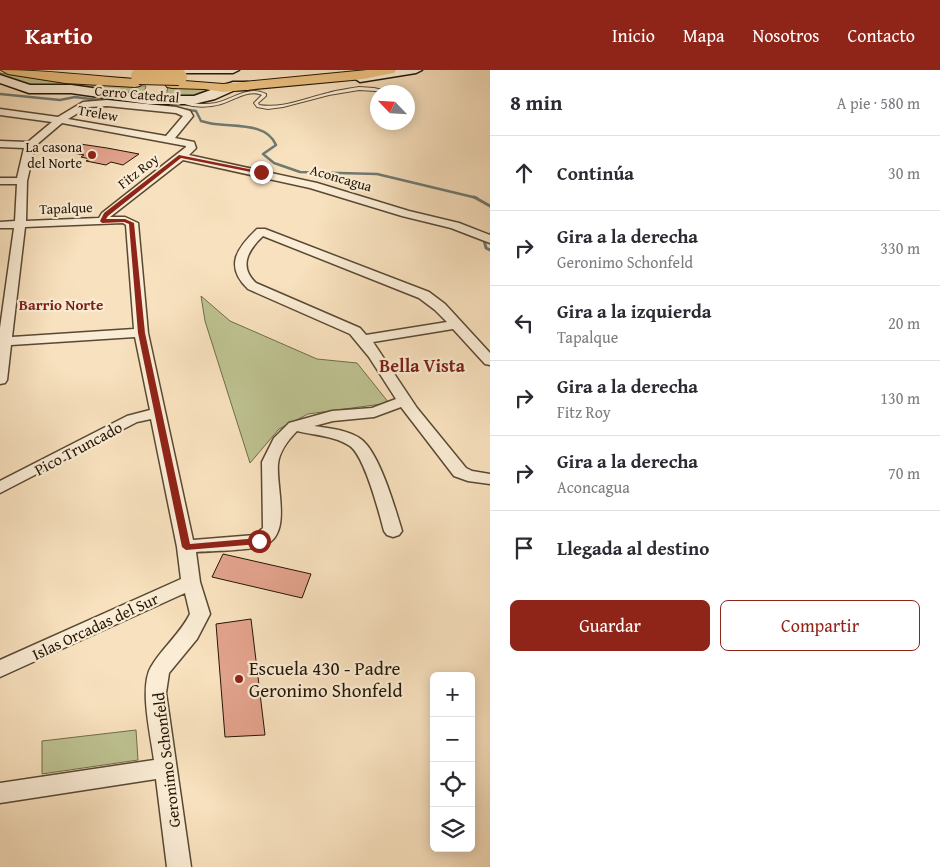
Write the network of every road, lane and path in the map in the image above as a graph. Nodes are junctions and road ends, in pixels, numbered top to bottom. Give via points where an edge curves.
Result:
1 (8, 70) edge
2 (16, 70) edge
3 (56, 70) edge
4 (73, 70) edge
5 (94, 70) edge
6 (212, 70) edge
7 (232, 70) edge
8 (351, 70) edge
9 (382, 70) edge
10 (389, 70) edge
11 (416, 70) edge
12 (160, 77) edge
13 (0, 78) edge
14 (233, 86) junction
15 (370, 89) edge
16 (198, 99) junction
17 (110, 100) junction
18 (178, 100) junction
19 (162, 101) junction
20 (147, 104) junction
21 (0, 112) edge
22 (60, 120) junction
23 (168, 140) junction
24 (0, 144) edge
25 (191, 144) joint
26 (30, 145) junction
27 (180, 156) junction
28 (0, 181) edge
29 (22, 181) junction
30 (102, 221) junction
31 (132, 223) joint
32 (20, 224) junction
33 (0, 225) edge
34 (485, 237) edge
35 (6, 278) edge
36 (455, 324) junction
37 (141, 333) junction
38 (364, 339) junction
39 (3, 342) edge
40 (490, 361) edge
41 (0, 380) edge
42 (404, 401) junction
43 (158, 413) junction
44 (294, 426) junction
45 (490, 479) edge
46 (0, 488) edge
47 (393, 531) dead end
48 (186, 547) junction
49 (191, 582) junction
50 (0, 669) edge
51 (166, 768) junction
52 (0, 793) edge
53 (179, 867) edge

1 - 12 highway via 65,79
2 - 12 highway via 64,75
3 - 12 highway
4 - 5 highway
6 - 7 street
6 - 12 street
8 - 12 highway via 259,76
9 - 12 highway via 298,78
10 - 14 highway
11 - 14 street via 346,80
12 - 14 highway via 216,88
12 - 16 highway via 210,91 209,95
12 - 19 street
12 - 20 street
13 - 17 street via 29,88 71,89
14 - 16 street
15 - 18 lane via 349,90 268,108 257,105 265,95 256,92 208,105
16 - 18 street
17 - 20 street
17 - 22 street, Cerro Catedral via 81,105
18 - 19 street
19 - 20 street
20 - 23 street, Cerro Catedral via 184,111 188,116
21 - 22 street, Trelew
22 - 23 street, Trelew
22 - 26 street
23 - 25 street, Trelew
24 - 26 street
25 - 27 street, Fitz Roy via 191,148
26 - 29 street
27 - 30 street, Fitz Roy
27 - 34 street, Aconcagua via 313,185 406,214 455,225
28 - 29 street
29 - 32 street
30 - 31 street, Tapalque via 125,220
30 - 32 street, Tapalque
31 - 37 street, Geronimo Schonfeld
32 - 33 street, Tapalque
32 - 35 street
35 - 39 street
36 - 38 street
36 - 38 street via 432,299 409,288 261,231 254,237 239,262 243,279 252,286 348,327
36 - 40 street
37 - 39 street
37 - 43 street, Geronimo Schonfeld
38 - 42 street
39 - 41 street
42 - 44 street via 374,412 324,417
42 - 45 street via 460,472
43 - 46 street, Pico Truncado via 132,419
43 - 48 street, Geronimo Schonfeld
44 - 47 street via 356,442 363,451 387,508
44 - 48 street via 282,438 270,462 272,528 268,535 259,541
48 - 49 street, Geronimo Schonfeld
49 - 50 street, Islas Orcadas del Sur
49 - 51 street, Geronimo Schonfeld via 200,614 190,634 159,671 156,693
51 - 52 street
51 - 53 street, Geronimo Schonfeld

